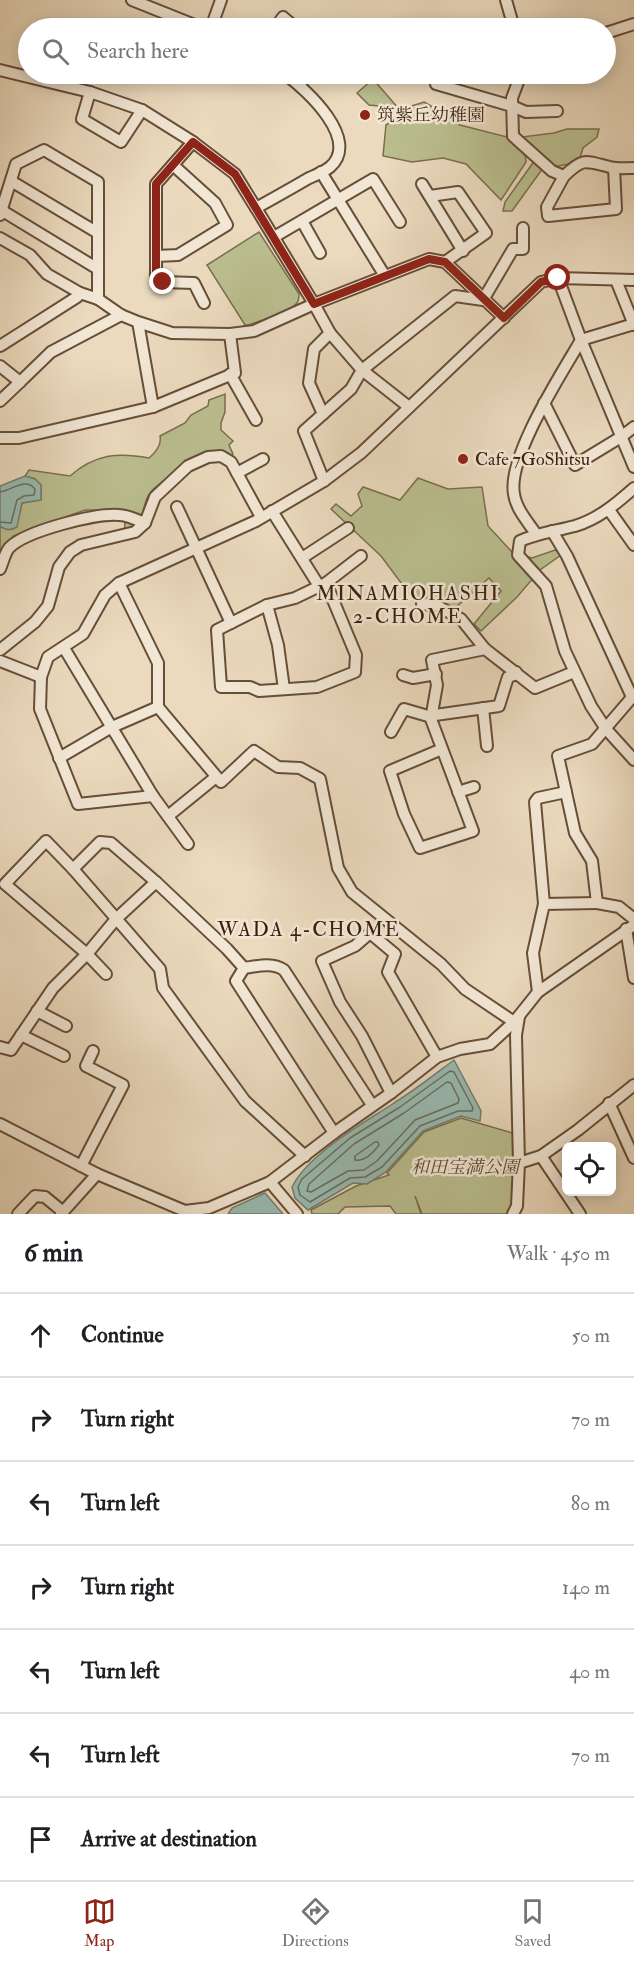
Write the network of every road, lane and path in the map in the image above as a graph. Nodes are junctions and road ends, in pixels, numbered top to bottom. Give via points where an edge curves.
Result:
1 (132, 0) edge
2 (221, 0) edge
3 (506, 0) edge
4 (177, 18) edge
5 (215, 18) edge
6 (511, 18) edge
7 (634, 24) edge
8 (616, 30) edge
9 (0, 70) edge
10 (18, 74) edge
11 (57, 84) edge
12 (300, 84) edge
13 (436, 84) dead end
14 (517, 84) edge
15 (90, 92) junction
16 (512, 106) junction
17 (142, 110) junction
18 (557, 111) dead end
19 (193, 142) junction
20 (173, 165) junction
21 (614, 168) junction
22 (634, 168) edge
23 (321, 172) junction
24 (564, 176) junction
25 (11, 180) junction
26 (422, 184) dead end
27 (430, 196) junction
28 (338, 199) junction
29 (256, 208) junction
30 (1, 212) edge
31 (302, 221) junction
32 (400, 222) dead end
33 (523, 228) dead end
34 (98, 233) junction
35 (274, 237) junction
36 (0, 238) edge
37 (463, 251) junction
38 (320, 253) dead end
39 (156, 256) junction
40 (445, 262) junction
41 (98, 269) junction
42 (385, 276) junction
43 (558, 278) junction
44 (616, 280) junction
45 (634, 280) edge
46 (80, 293) junction
47 (98, 299) junction
48 (483, 300) junction
49 (204, 303) dead end
50 (314, 304) junction
51 (122, 315) junction
52 (504, 318) junction
53 (138, 322) junction
54 (634, 325) edge
55 (330, 333) junction
56 (230, 334) junction
57 (581, 340) junction
58 (0, 346) edge
59 (0, 366) edge
60 (362, 370) junction
61 (230, 375) junction
62 (20, 382) junction
63 (0, 401) edge
64 (544, 403) junction
65 (153, 407) junction
66 (409, 407) junction
67 (323, 414) junction
68 (256, 420) dead end
69 (634, 427) edge
70 (621, 437) junction
71 (0, 438) edge
72 (263, 459) dead end
73 (634, 467) edge
74 (237, 473) junction
75 (324, 481) junction
76 (634, 488) edge
77 (177, 507) dead end
78 (609, 510) junction
79 (272, 511) junction
80 (261, 517) junction
81 (145, 523) junction
82 (348, 528) dead end
83 (552, 531) junction
84 (536, 534) junction
85 (634, 544) edge
86 (197, 548) junction
87 (361, 556) dead end
88 (302, 558) junction
89 (0, 569) edge
90 (119, 582) junction
91 (322, 584) junction
92 (422, 604) dead end
93 (267, 605) junction
94 (231, 623) junction
95 (64, 648) junction
96 (485, 649) junction
97 (0, 651) edge
98 (0, 661) edge
99 (516, 672) junction
100 (574, 672) junction
101 (436, 674) junction
102 (404, 675) dead end
103 (41, 677) junction
104 (284, 689) junction
105 (633, 696) edge
106 (158, 707) junction
107 (483, 708) junction
108 (431, 715) junction
109 (112, 727) junction
110 (606, 729) junction
111 (391, 732) dead end
112 (487, 746) dead end
113 (442, 749) junction
114 (59, 758) junction
115 (634, 760) edge
116 (216, 777) junction
117 (474, 787) dead end
118 (458, 792) junction
119 (566, 792) junction
120 (153, 796) junction
121 (168, 816) junction
122 (188, 844) dead end
123 (73, 869) junction
124 (156, 882) junction
125 (597, 903) junction
126 (544, 904) junction
127 (116, 919) junction
128 (634, 919) edge
129 (630, 927) edge
130 (87, 954) junction
131 (633, 961) edge
132 (244, 968) junction
133 (106, 974) dead end
134 (634, 978) edge
135 (538, 992) junction
136 (37, 1011) junction
137 (516, 1019) junction
138 (66, 1026) dead end
139 (21, 1035) junction
140 (0, 1047) edge
141 (93, 1051) dead end
142 (64, 1056) dead end
143 (437, 1057) junction
144 (634, 1084) edge
145 (391, 1093) junction
146 (609, 1103) junction
147 (372, 1105) junction
148 (0, 1124) edge
149 (334, 1133) junction
150 (305, 1156) junction
151 (542, 1156) junction
152 (634, 1158) edge
153 (519, 1163) junction
154 (81, 1166) junction
155 (97, 1174) junction
156 (270, 1182) junction
157 (61, 1212) edge
158 (18, 1214) edge
159 (297, 1214) edge
160 (513, 1214) edge
161 (580, 1214) edge

1 - 4 street
2 - 5 street
3 - 6 street
7 - 8 street
9 - 10 street
11 - 15 street
12 - 23 street via 339,137 339,151 331,166
13 - 16 street
14 - 16 street
15 - 17 street
15 - 17 street via 82,119 121,142
16 - 18 street via 526,112
16 - 24 street via 513,136 552,171
17 - 19 street
19 - 20 street
19 - 29 street via 235,174
20 - 39 street via 156,184
20 - 39 street via 216,203 227,225 178,255
21 - 22 street
21 - 24 street via 591,161 576,164
21 - 24 street via 616,209 548,216 547,207
23 - 28 street
23 - 29 street
25 - 30 street
25 - 34 street
25 - 34 street via 16,164 44,150 98,182
26 - 27 street
27 - 37 street
27 - 37 street via 458,192 486,233
28 - 31 street
28 - 32 street via 373,179
28 - 42 street
29 - 35 street
30 - 41 street
31 - 35 street
31 - 38 street
33 - 48 street via 523,249 513,249
34 - 41 street
35 - 50 street
36 - 46 street via 30,255 47,274
37 - 40 street
39 - 49 street via 156,278 163,282 194,283
40 - 42 street via 429,259
40 - 48 street
41 - 47 street
42 - 50 street
43 - 44 street
43 - 52 street via 541,282
43 - 57 street
44 - 45 street
44 - 54 street
46 - 47 street
46 - 58 street
47 - 51 street
48 - 52 street
48 - 60 street via 455,296
50 - 55 street
50 - 56 street via 254,331
51 - 53 street
51 - 62 street via 51,352
52 - 66 street
53 - 56 street via 172,333
53 - 65 street
54 - 57 street
55 - 60 street
55 - 67 street via 314,349 309,383
56 - 61 street via 235,373
57 - 64 street
57 - 70 street
59 - 62 street
60 - 66 street
60 - 67 street via 351,388
61 - 65 street
61 - 68 street
62 - 63 street
64 - 70 street via 575,465
64 - 84 street via 516,464 513,493 519,510
65 - 71 street via 19,438
66 - 75 street via 361,453
67 - 75 street via 304,431
69 - 70 street
70 - 73 street
72 - 74 street
74 - 80 street
74 - 81 street via 231,462 221,456 188,466 155,497
75 - 79 street
76 - 78 street
77 - 86 street
78 - 83 street via 577,525
78 - 85 street
79 - 80 street
79 - 88 street
80 - 86 street
81 - 89 street via 122,514 97,515 42,531 8,549
81 - 97 street via 135,532 81,545 69,552 59,567 48,606
82 - 88 street
83 - 84 street
83 - 105 street
84 - 100 street via 520,541 518,555 546,586 564,651
86 - 90 street
86 - 94 street
87 - 91 street
88 - 91 street
90 - 95 street via 105,595 83,634
90 - 106 street via 158,663
91 - 93 street via 295,598
91 - 104 street via 356,655 355,672 317,687
92 - 96 street via 436,605 461,619
93 - 94 street
93 - 104 street
94 - 104 street via 217,630 221,687
95 - 103 street via 48,657
95 - 109 street
96 - 99 street
96 - 101 street via 432,660
98 - 103 street
99 - 100 street via 535,688
99 - 107 street via 508,676 499,706
100 - 110 street
101 - 102 street via 413,678
101 - 108 street
103 - 114 street via 40,709
105 - 110 street
106 - 109 street
106 - 116 street
107 - 108 street
107 - 112 street
108 - 111 street via 404,709
108 - 113 street
109 - 114 street
109 - 120 street
110 - 115 street
110 - 119 street via 592,744 558,756
113 - 118 street
113 - 118 street via 390,771 420,848 473,831
114 - 120 street via 78,804
116 - 121 street
116 - 137 street via 221,782 254,751 278,767 300,768 320,779 338,868 352,892 441,964 465,989
117 - 118 street
119 - 125 street via 575,833 592,861
119 - 126 street via 535,802
120 - 121 street
121 - 122 street
123 - 124 street via 100,842 111,843
123 - 127 street
123 - 130 street via 46,841 5,884
124 - 127 street
124 - 132 street
125 - 126 street
125 - 128 street via 620,907
126 - 135 street via 533,954
127 - 130 street
127 - 150 street via 160,969 164,988 245,1101
129 - 131 street
129 - 135 street
130 - 133 street
130 - 136 street via 53,988
131 - 134 street
132 - 147 street via 270,965 284,970
132 - 149 street via 236,981
135 - 137 street
136 - 138 street
136 - 139 street
137 - 143 street via 490,1044
137 - 153 street
139 - 140 street via 11,1050
139 - 142 street
141 - 154 street via 86,1066 123,1085
143 - 145 street
143 - 145 street via 388,972 395,954 370,933 355,946 322,961 340,1002
144 - 146 street
145 - 147 street
146 - 151 street
146 - 152 street
147 - 149 street
148 - 154 street
149 - 150 street
150 - 156 street
151 - 153 street
151 - 161 street
153 - 160 street via 517,1206
154 - 155 street
155 - 156 street via 185,1211 209,1208
155 - 157 street
156 - 159 street
157 - 158 street via 45,1197 35,1196

